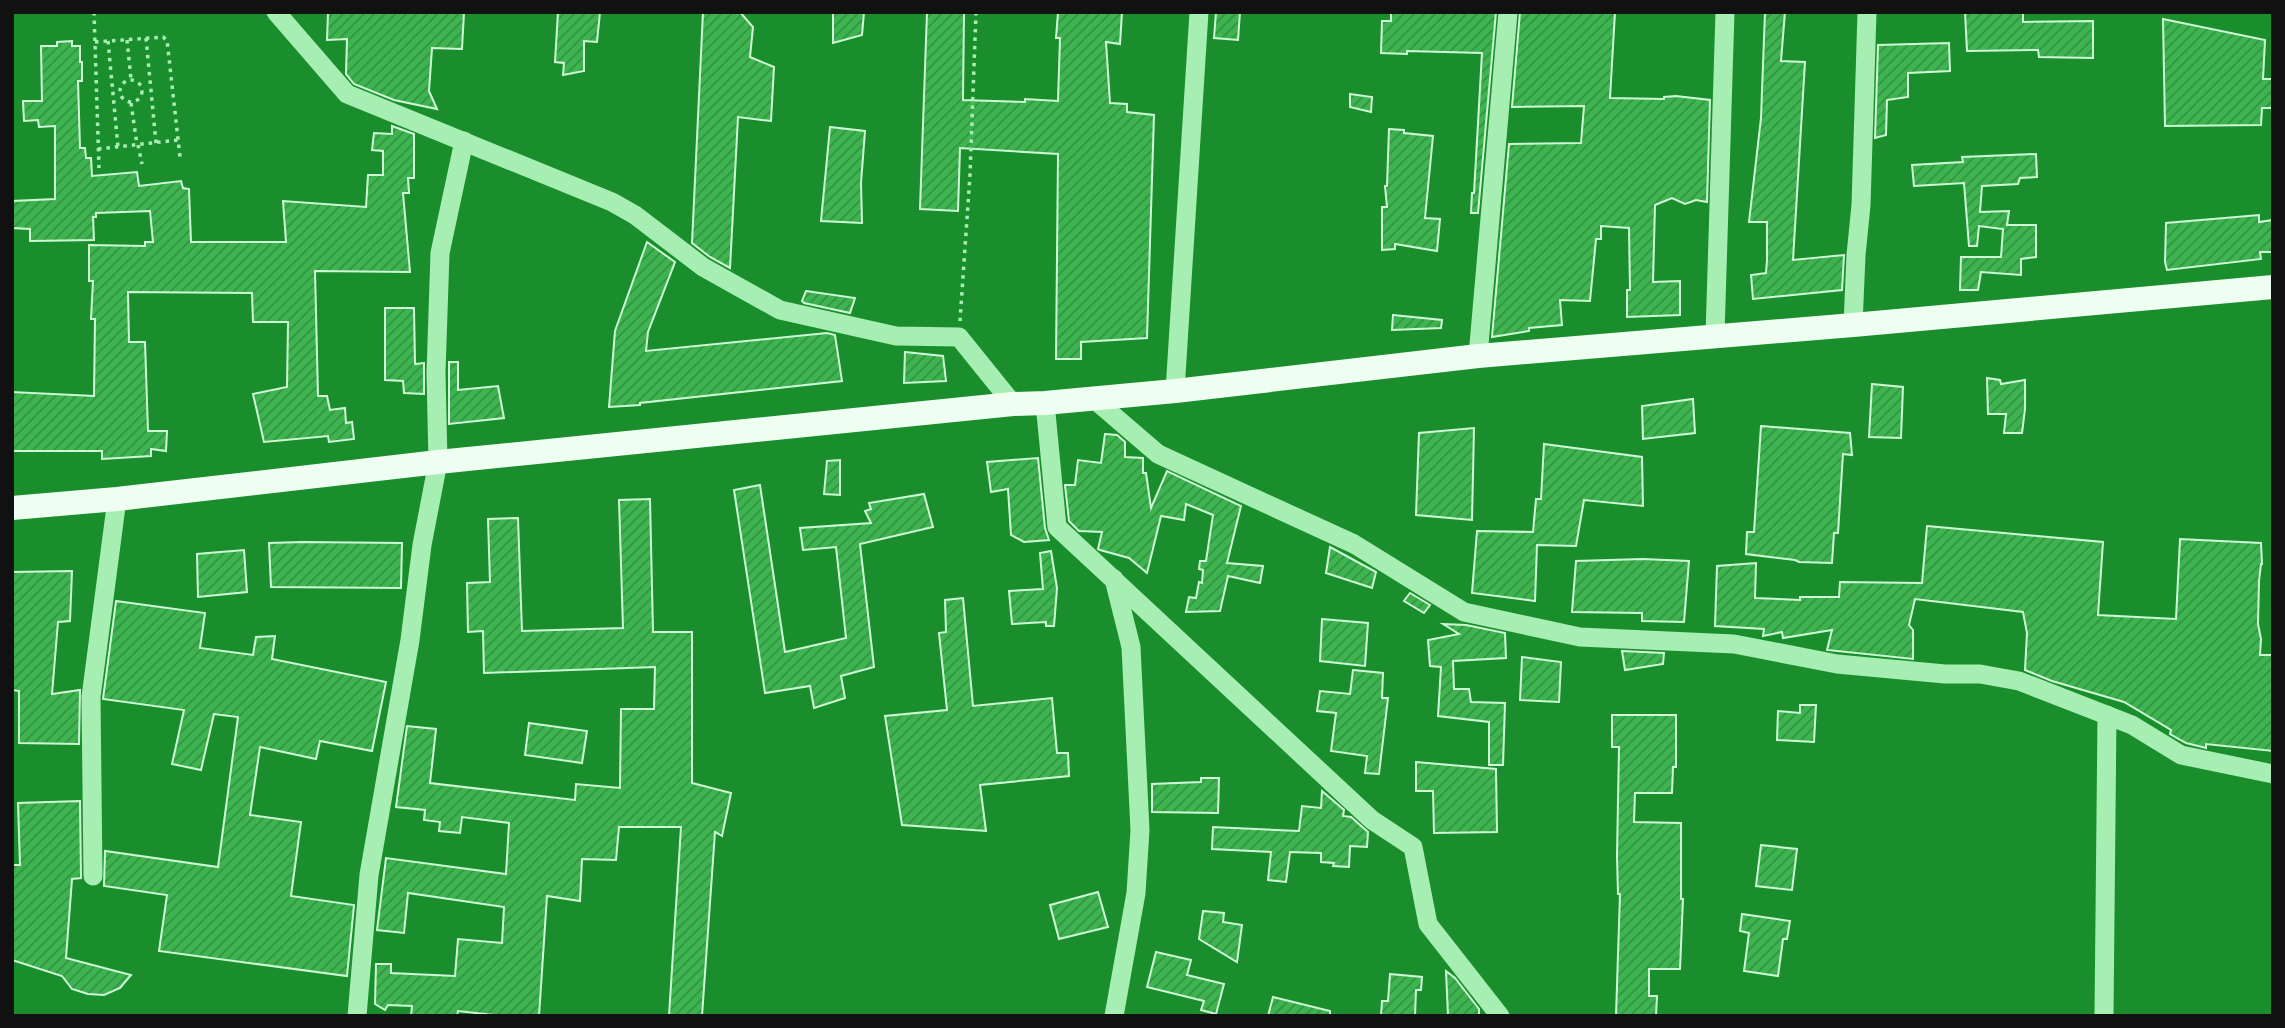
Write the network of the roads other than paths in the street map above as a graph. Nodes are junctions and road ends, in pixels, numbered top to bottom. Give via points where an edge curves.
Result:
1 (276, 12) edge
2 (1199, 12) edge
3 (1508, 12) edge
4 (1725, 12) edge
5 (1867, 12) edge
6 (464, 141) junction
7 (2273, 287) edge
8 (1853, 325) junction
9 (1715, 335) junction
10 (1478, 356) junction
11 (1175, 391) junction
12 (1094, 399) junction
13 (1045, 403) junction
14 (1013, 404) junction
15 (438, 462) junction
16 (117, 499) junction
17 (12, 508) edge
18 (1114, 579) junction
19 (2107, 715) junction
20 (2273, 774) edge
21 (93, 876) dead end
22 (2104, 1015) edge
23 (357, 1016) edge
24 (1114, 1016) edge
25 (1500, 1016) edge

1 - 6 street via 347,94
2 - 11 street
3 - 10 street
4 - 9 street
5 - 8 street
6 - 14 street via 612,202 703,267 779,310 897,336 959,337
6 - 15 street via 440,253
7 - 8 main road
8 - 9 main road
9 - 10 main road
10 - 11 main road
11 - 12 main road
12 - 13 main road
12 - 19 street via 1158,454 1354,544 1464,612 1580,637 1734,644 1837,664 1980,674 2019,681
13 - 14 main road
13 - 18 street via 1057,527
14 - 15 main road
15 - 16 main road
15 - 23 street via 369,875
16 - 17 main road
16 - 21 street via 91,697
18 - 24 street via 1131,647 1140,830 1136,893
18 - 25 street via 1372,820 1413,847 1428,924
19 - 20 street via 2132,724 2181,755
19 - 22 street

